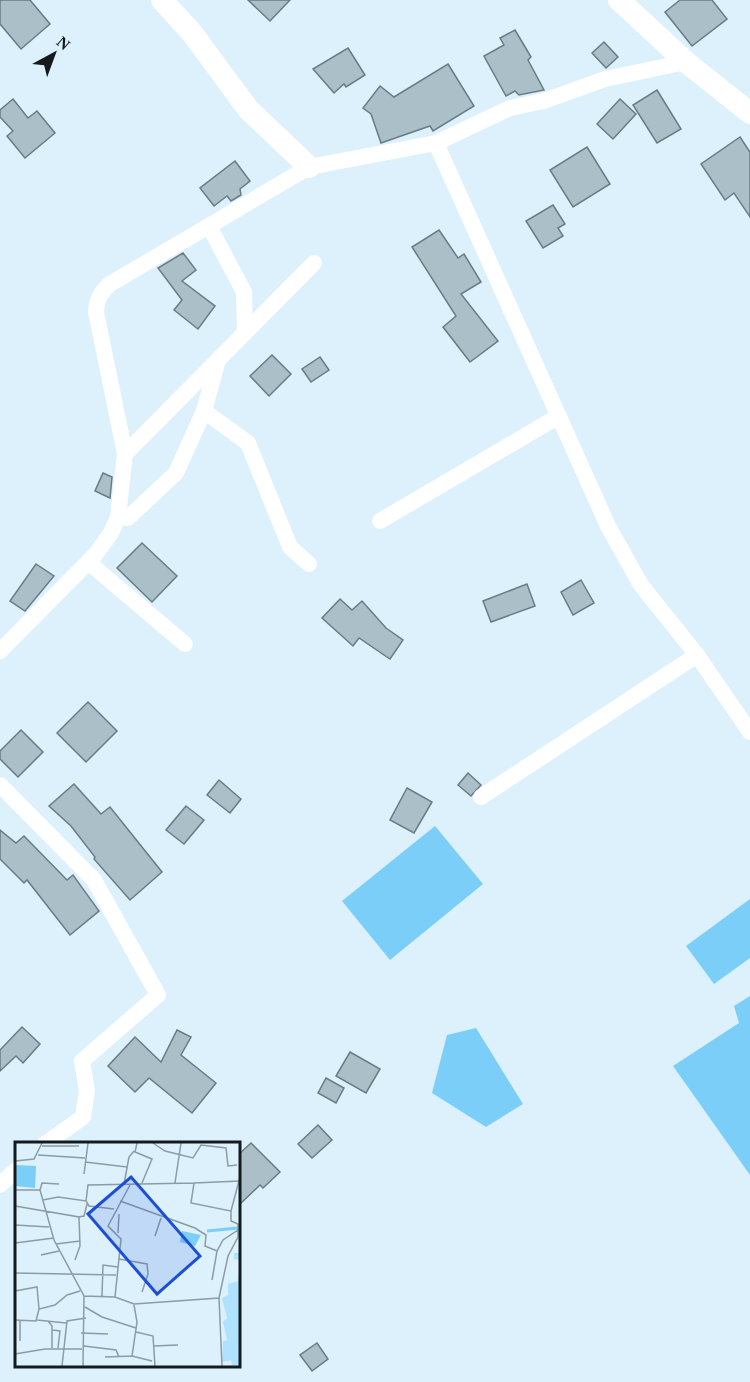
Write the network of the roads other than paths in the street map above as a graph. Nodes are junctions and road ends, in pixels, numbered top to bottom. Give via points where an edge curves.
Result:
1 (162, 0) edge
2 (628, 3) edge
3 (686, 62) junction
4 (750, 113) edge
5 (436, 143) junction
6 (309, 167) junction
7 (209, 226) junction
8 (314, 262) dead end
9 (245, 332) junction
10 (218, 360) junction
11 (204, 411) junction
12 (559, 416) junction
13 (125, 454) junction
14 (118, 517) junction
15 (380, 521) dead end
16 (88, 562) junction
17 (309, 564) dead end
18 (184, 644) dead end
19 (0, 651) edge
20 (697, 655) junction
21 (750, 732) edge
22 (0, 784) edge
23 (481, 797) dead end
24 (46, 1142) edge
25 (15, 1171) edge
26 (0, 1185) edge

1 - 6 main road via 192,33 248,109
2 - 3 main road
3 - 4 main road
3 - 5 street via 605,79 544,101 510,108
5 - 6 street
5 - 12 street
6 - 7 street
7 - 9 street via 244,292
7 - 13 street via 110,284 97,302
8 - 9 street
9 - 10 street
10 - 11 street
10 - 13 street
11 - 14 street via 177,473 128,518
11 - 17 street via 248,443 290,547
12 - 15 street
12 - 20 street via 608,526 641,585
13 - 14 street
14 - 16 street via 111,533
16 - 18 street
16 - 19 street
20 - 21 street
20 - 23 street
22 - 24 street via 94,880 158,995 82,1061 87,1091 83,1117
25 - 26 street

